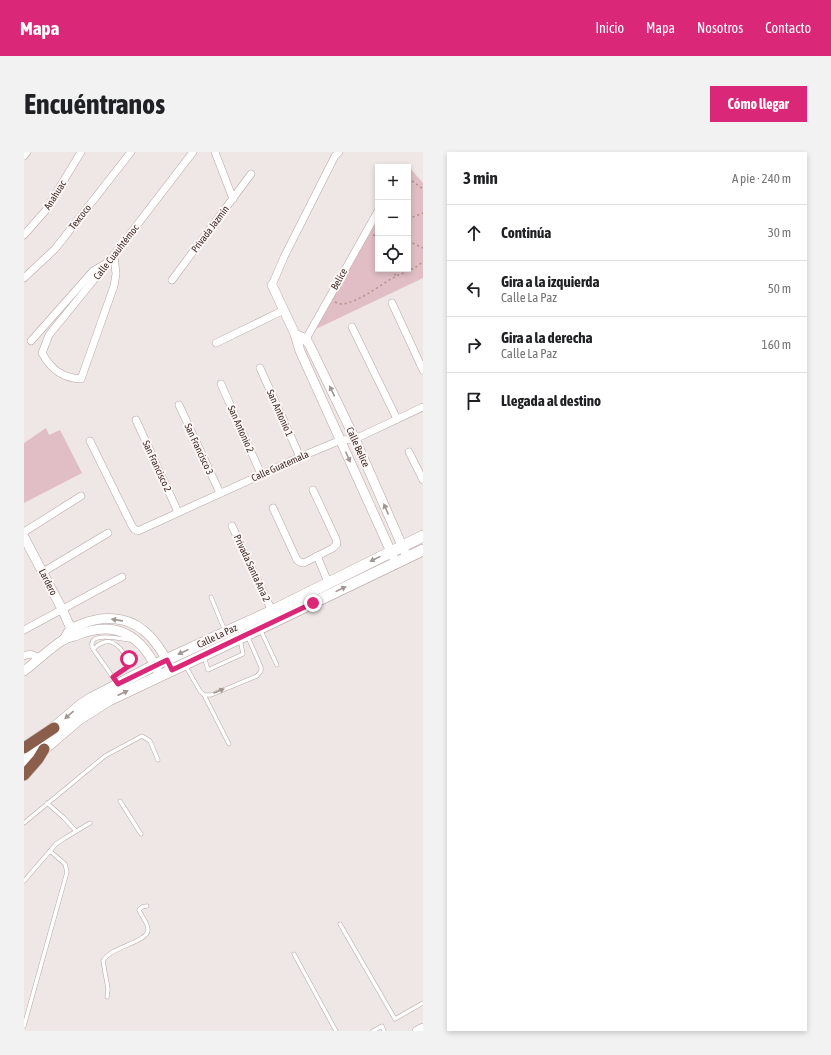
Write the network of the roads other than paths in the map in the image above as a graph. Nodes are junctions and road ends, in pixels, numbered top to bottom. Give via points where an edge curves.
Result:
1 (28, 152) edge
2 (81, 152) edge
3 (131, 152) edge
4 (193, 152) edge
5 (215, 152) edge
6 (339, 152) edge
7 (24, 156) edge
8 (251, 174) dead end
9 (233, 199) junction
10 (375, 216) edge
11 (24, 235) edge
12 (114, 255) junction
13 (107, 263) junction
14 (24, 278) edge
15 (172, 280) dead end
16 (272, 285) joint
17 (392, 303) dead end
18 (284, 310) junction
19 (352, 327) dead end
20 (295, 334) junction
21 (306, 339) junction
22 (31, 341) dead end
23 (216, 343) dead end
24 (298, 344) junction
25 (260, 368) dead end
26 (423, 370) edge
27 (220, 384) dead end
28 (179, 405) dead end
29 (423, 407) edge
30 (397, 419) junction
31 (136, 420) dead end
32 (355, 439) junction
33 (341, 440) junction
34 (90, 442) dead end
35 (409, 452) dead end
36 (300, 457) junction
37 (261, 474) junction
38 (423, 480) edge
39 (313, 490) dead end
40 (220, 493) junction
41 (81, 496) dead end
42 (273, 508) dead end
43 (178, 512) junction
44 (232, 526) dead end
45 (24, 532) edge
46 (108, 533) dead end
47 (423, 536) edge
48 (24, 537) edge
49 (402, 546) junction
50 (27, 549) edge
51 (423, 550) edge
52 (391, 552) junction
53 (317, 556) junction
54 (407, 557) junction
55 (396, 563) junction
56 (43, 572) junction
57 (122, 576) dead end
58 (328, 582) junction
59 (211, 597) dead end
60 (62, 609) junction
61 (272, 611) junction
62 (134, 625) junction
63 (260, 628) junction
64 (24, 630) edge
65 (226, 632) junction
66 (72, 633) junction
67 (128, 634) junction
68 (239, 639) junction
69 (137, 642) junction
70 (93, 649) junction
71 (204, 655) junction
72 (24, 656) edge
73 (40, 658) junction
74 (167, 660) junction
75 (184, 664) junction
76 (155, 665) junction
77 (277, 665) dead end
78 (172, 670) junction
79 (24, 671) edge
80 (160, 676) junction
81 (115, 680) junction
82 (204, 695) junction
83 (54, 728) junction
84 (229, 744) dead end
85 (24, 748) edge
86 (44, 749) junction
87 (24, 757) edge
88 (158, 760) dead end
89 (24, 766) edge
90 (24, 775) edge
91 (120, 801) dead end
92 (47, 803) junction
93 (24, 823) edge
94 (90, 823) dead end
95 (76, 831) junction
96 (142, 834) dead end
97 (50, 852) junction
98 (24, 881) edge
99 (147, 906) dead end
100 (340, 924) dead end
101 (294, 954) dead end
102 (106, 998) dead end
103 (423, 1003) edge
104 (24, 1026) edge
105 (423, 1028) edge
106 (336, 1031) edge
107 (373, 1031) edge
108 (384, 1031) edge
109 (417, 1031) edge

1 - 7 street
2 - 11 street, Anahuac via 46,210
3 - 14 street, Texcoco via 55,249
4 - 12 street, Calle Cuauhtémoc
5 - 9 street, Privada Jazmín
6 - 16 street
8 - 9 street
9 - 15 street, Privada Jazmín
10 - 21 street, Belice
12 - 13 street, Calle Cuauhtémoc
12 - 13 street, Calle Cuauhtémoc via 114,286 81,379 71,379 48,364 42,353 49,335
13 - 22 street via 93,271
16 - 18 street, Calle Belice
17 - 26 street
18 - 20 street, Calle Belice
18 - 23 street
19 - 30 street
20 - 21 street
20 - 24 street, Calle Belice
21 - 24 street, Belice
32 -> 21 street, Calle Belice
24 - 33 street, Calle Belice
25 - 36 street, San Antonio 1
27 - 37 street, San Antonio 2
28 - 40 street, San Francisco 3
29 - 30 street, Calle Guatemala
30 - 32 street, Calle Guatemala
31 - 43 street, San Francisco 2
32 - 33 street, Calle Guatemala
49 -> 32 street, Calle Belice
33 - 36 street, Calle Guatemala
33 -> 52 street, Calle Belice
34 - 43 street, Calle Guatemala via 134,529 138,530
35 - 38 street
36 - 37 street, Calle Guatemala
37 - 40 street, Calle Guatemala
39 - 53 street via 337,544
40 - 43 street, Calle Guatemala
41 - 45 street
42 - 53 street via 297,560 304,562
44 - 61 street, Privada Santa Ana 2
46 - 56 street
47 - 49 main road, Calle La Paz
48 - 50 street, Lardero
49 - 52 main road, Calle La Paz
49 - 54 street, Calle Belice
50 - 56 street, Lardero
51 - 54 main road, Calle La Paz
52 - 55 street, Calle Belice
52 -> 58 main road, Calle La Paz
53 - 58 street
54 - 55 main road, Calle La Paz
63 -> 55 main road, Calle La Paz
56 - 60 street, Lardero
57 - 60 street
58 - 61 main road, Calle La Paz
59 - 65 lane
60 - 64 street
60 - 66 street, Lardero
61 - 65 main road, Calle La Paz
62 -> 66 street via 124,620 102,619 89,622
62 - 67 street
62 - 74 street via 148,635
63 - 68 main road, Calle La Paz
63 - 77 lane
65 - 68 lane
65 -> 74 main road, Calle La Paz
66 - 67 street via 113,629
66 - 73 street
67 - 69 street
68 - 71 main road, Calle La Paz
68 - 71 lane via 243,654 208,670
82 -> 68 lane via 211,695 260,673 261,667
69 - 70 lane via 100,637 92,641
69 - 76 street
70 - 81 lane
70 - 81 lane via 103,642 112,641 129,659 129,666
71 - 75 main road, Calle La Paz
72 - 73 street via 30,654
73 - 79 street
74 - 76 main road, Calle La Paz
74 - 78 street
75 - 78 main road, Calle La Paz
75 - 82 lane
76 - 80 street
76 - 81 main road, Calle La Paz
78 - 80 main road, Calle La Paz
86 -> 80 main road, Calle La Paz via 91,710
81 -> 83 main road, Calle La Paz
82 - 84 lane
83 - 85 highway
83 - 87 main road, Calle La Paz
86 - 89 main road, Calle La Paz
86 - 90 highway
88 - 92 lane via 150,741 142,736 105,756
91 - 96 lane
92 - 93 lane
92 - 95 lane
94 - 95 lane
95 - 97 lane via 64,838
97 - 98 lane
97 - 104 lane via 65,864 67,872
99 - 102 lane via 139,910 147,925 147,934 109,954 103,961 108,989
100 - 103 lane via 395,1019
101 - 106 lane
105 - 109 street
107 - 108 lane via 382,1026

